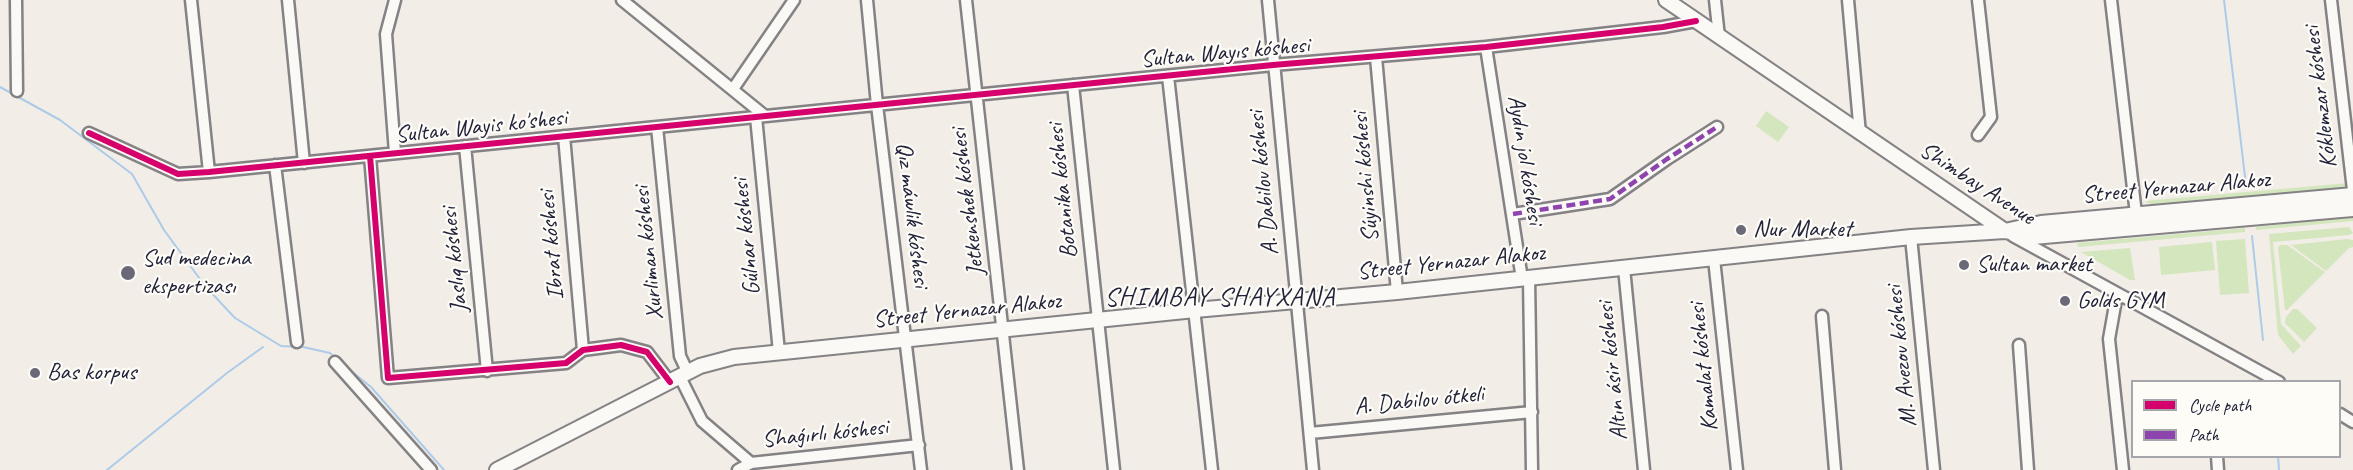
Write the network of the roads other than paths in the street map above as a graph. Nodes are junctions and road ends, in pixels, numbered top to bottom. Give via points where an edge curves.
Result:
1 (16, 0) edge
2 (191, 0) edge
3 (288, 0) edge
4 (395, 0) edge
5 (622, 0) edge
6 (794, 0) edge
7 (867, 0) edge
8 (966, 0) edge
9 (1268, 0) edge
10 (1666, 0) edge
11 (1715, 0) edge
12 (1848, 0) edge
13 (1978, 0) edge
14 (2111, 0) edge
15 (2331, 0) edge
16 (1696, 21) junction
17 (1719, 37) junction
18 (1486, 47) junction
19 (1376, 57) junction
20 (1273, 66) junction
21 (1168, 76) junction
22 (1073, 86) junction
23 (732, 89) junction
24 (17, 91) dead end
25 (977, 95) junction
26 (877, 105) junction
27 (760, 117) junction
28 (657, 127) junction
29 (1718, 128) dead end
30 (89, 133) dead end
31 (1860, 134) junction
32 (1978, 135) dead end
33 (564, 136) junction
34 (465, 146) junction
35 (395, 153) junction
36 (370, 156) junction
37 (304, 163) junction
38 (276, 165) junction
39 (208, 172) junction
40 (2353, 190) edge
41 (2353, 195) edge
42 (2353, 209) edge
43 (1513, 214) junction
44 (2136, 214) junction
45 (2005, 231) junction
46 (1911, 237) junction
47 (1714, 259) junction
48 (1624, 268) junction
49 (1525, 279) junction
50 (1397, 292) junction
51 (2117, 294) junction
52 (1297, 301) junction
53 (1195, 310) junction
54 (1822, 315) dead end
55 (1098, 320) junction
56 (1004, 330) junction
57 (906, 340) junction
58 (297, 342) dead end
59 (2019, 345) dead end
60 (583, 350) junction
61 (779, 352) junction
62 (335, 362) dead end
63 (487, 370) junction
64 (679, 377) junction
65 (2276, 380) edge
66 (1532, 412) junction
67 (1310, 433) junction
68 (919, 445) junction
69 (757, 462) junction
70 (431, 470) edge
71 (497, 470) edge
72 (738, 470) edge
73 (773, 470) edge
74 (921, 470) edge
75 (1018, 470) edge
76 (1114, 470) edge
77 (1212, 470) edge
78 (1313, 470) edge
79 (1532, 470) edge
80 (1644, 470) edge
81 (1737, 470) edge
82 (1835, 470) edge
83 (1934, 470) edge
84 (2028, 470) edge
85 (2123, 470) edge

1 - 24 street
2 - 39 street
3 - 37 street
4 - 35 street via 386,34
5 - 23 street
6 - 23 street
7 - 26 street, Qız máwlik kóshesi
8 - 25 street, Jetkenshek kóshesi
9 - 20 street, A. Dabilov kóshesi
10 - 16 main road, Shimbay Avenue
11 - 17 street
12 - 31 street
13 - 32 street via 1991,117
14 - 44 street
15 - 40 street, Kóklemzar kóshesi
16 - 17 main road, Shimbay Avenue
16 - 18 street, Sultan Wayıs kóshesi
17 - 31 main road, Shimbay Avenue
18 - 19 street, Sultan Wayıs kóshesi
18 - 43 street, Aydın jol kóshesi
19 - 20 street, Sultan Wayıs kóshesi
19 - 50 street, Súyinshi kóshesi
20 - 21 street, Sultan Wayıs kóshesi
20 - 52 street, A. Dabilov kóshesi
21 - 22 street, Sultan Wayıs kóshesi
21 - 53 street
22 - 25 street, Sultan Wayıs kóshesi
22 - 55 street, Botanika kóshesi
23 - 27 street
25 - 26 street, Sultan Wayıs kóshesi
25 - 56 street, Jetkenshek kóshesi
26 - 27 street, Sultan Wayıs kóshesi
26 - 57 street, Qız máwlik kóshesi
27 - 28 street, Sultan Wayis ko'shesi
27 - 61 street, Gúlnar kóshesi
28 - 33 street, Sultan Wayis ko'shesi
28 - 64 street, Xurliman kóshesi
29 - 43 street via 1610,199
30 - 39 street, Sultan Wayis ko'shesi via 178,174
31 - 45 main road, Shimbay Avenue
33 - 34 street, Sultan Wayis ko'shesi
33 - 60 street, Ibrat kóshesi
34 - 35 street, Sultan Wayis ko'shesi
34 - 63 street, Jaslıq kóshesi
35 - 36 street, Sultan Wayis ko'shesi
36 - 37 street, Sultan Wayis ko'shesi
36 - 63 street via 388,378
37 - 38 street, Sultan Wayis ko'shesi
38 - 39 street, Sultan Wayis ko'shesi
38 - 58 street
41 - 44 main road, Street Yernazar Alakoz
42 - 45 main road, Street Yernazar Alakoz via 2033,237
43 - 49 street, Aydın jol kóshesi
44 - 45 main road, Street Yernazar Alakoz via 2031,224
45 - 46 main road, Street Yernazar Alakoz
45 - 51 street, Shimbay Avenue
46 - 47 main road, Street Yernazar Alakoz
46 - 83 street, M. Avezov kóshesi
47 - 48 main road, Street Yernazar Alakoz
47 - 81 street, Kamalat kóshesi
48 - 49 main road, Street Yernazar Alakoz
48 - 80 street, Altın ásir kóshesi
49 - 50 main road, Street Yernazar Alakoz
49 - 66 street, Aydın jol kóshesi
50 - 52 main road, Street Yernazar Alakoz
51 - 65 street, Shimbay Avenue
51 - 85 street via 2109,339
52 - 53 main road, Street Yernazar Alakoz
52 - 67 street, A. Dabilov kóshesi
53 - 55 main road, Street Yernazar Alakoz
53 - 77 street
54 - 82 street
55 - 56 main road, Street Yernazar Alakoz
55 - 76 street, Botanika kóshesi
56 - 57 main road, Street Yernazar Alakoz
56 - 75 street, Jetkenshek kóshesi
57 - 61 main road, Street Yernazar Alakoz
57 - 68 street, Qız máwlik kóshesi
59 - 84 street
60 - 63 street via 566,363
60 - 64 street via 621,345 647,351
61 - 64 main road, Street Yernazar Alakoz via 734,357 700,366
62 - 70 street
64 - 69 street via 702,422
64 - 71 main road, Street Yernazar Alakoz
66 - 67 street, A. Dabilov ótkeli
66 - 79 street, Aydın jol kóshesi
67 - 78 street, A. Dabilov kóshesi
68 - 69 street, Shaǵırlı kóshesi
68 - 74 street, Qız máwlik kóshesi
69 - 72 street, Shaǵırlı kóshesi
69 - 73 street

